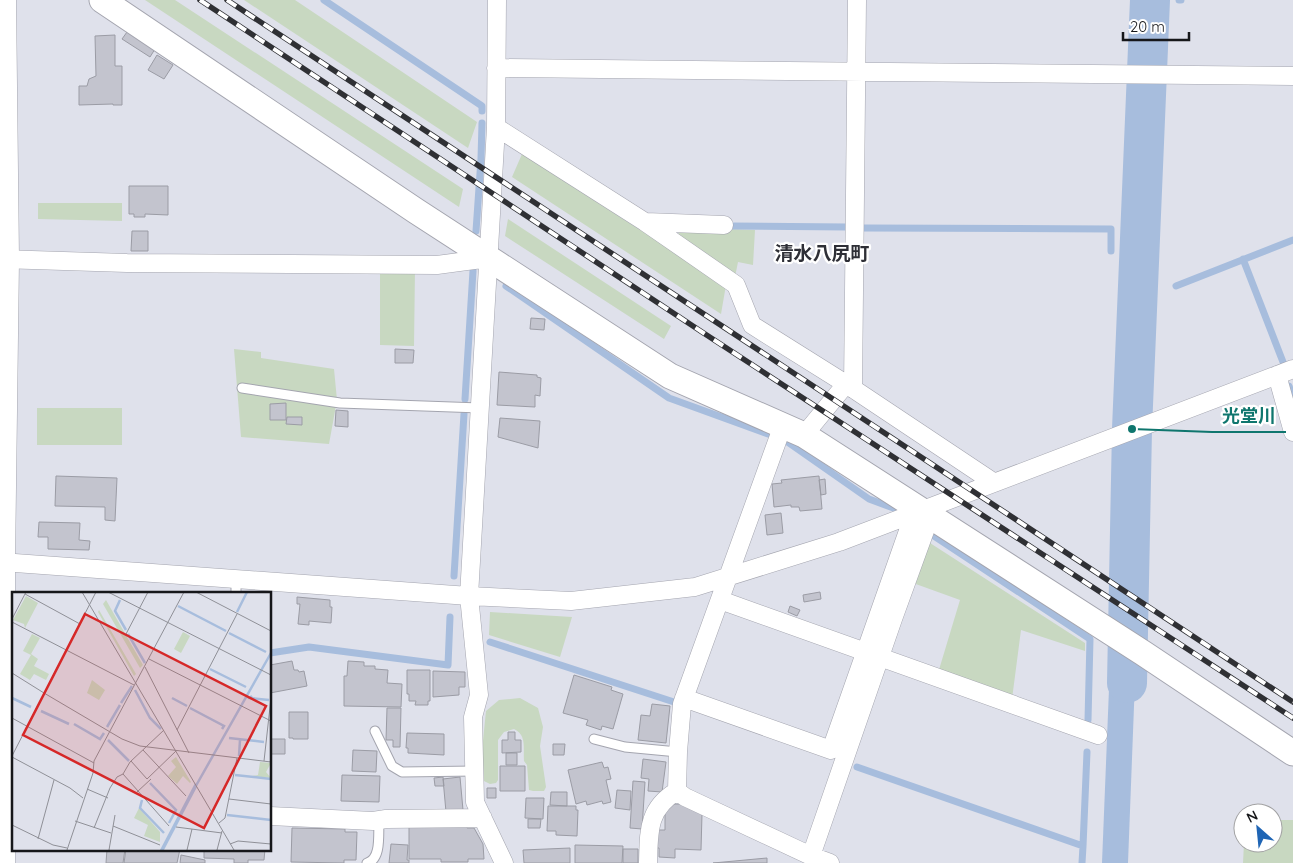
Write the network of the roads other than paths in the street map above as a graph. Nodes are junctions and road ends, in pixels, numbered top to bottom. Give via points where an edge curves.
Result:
1 (2, 0) edge
2 (102, 0) edge
3 (497, 0) edge
4 (856, 0) edge
5 (2, 67) edge
6 (496, 68) junction
7 (856, 71) junction
8 (1293, 76) edge
9 (496, 127) junction
10 (645, 222) junction
11 (724, 225) dead end
12 (489, 258) junction
13 (3, 259) edge
14 (1285, 372) edge
15 (850, 387) junction
16 (242, 388) dead end
17 (480, 408) junction
18 (793, 430) junction
19 (1293, 432) edge
20 (993, 482) junction
21 (921, 514) junction
22 (0, 562) edge
23 (727, 578) junction
24 (236, 586) edge
25 (469, 596) junction
26 (720, 600) junction
27 (873, 654) junction
28 (684, 698) junction
29 (375, 731) dead end
30 (1098, 734) dead end
31 (594, 738) dead end
32 (678, 752) junction
33 (1293, 753) edge
34 (475, 771) junction
35 (677, 791) junction
36 (5, 801) edge
37 (271, 816) edge
38 (483, 818) junction
39 (378, 820) junction
40 (811, 856) junction
41 (1, 863) edge
42 (366, 863) edge
43 (504, 863) edge
44 (648, 863) edge
45 (830, 863) edge

1 - 5 highway
2 - 12 street
3 - 6 street
4 - 7 street
5 - 13 highway
6 - 7 street
6 - 9 street
7 - 8 street
7 - 15 street
9 - 10 street
9 - 12 street
10 - 11 street
10 - 15 street via 736,285 752,325
12 - 13 street via 437,265
12 - 17 street
12 - 18 street via 670,376
13 - 22 highway
14 - 19 street
14 - 20 street
15 - 18 street
15 - 20 street
16 - 17 lane via 340,403
17 - 25 street
18 - 21 street
18 - 23 street
20 - 21 street
21 - 23 street
21 - 27 street
21 - 33 street via 1107,630
22 - 24 street
22 - 36 highway
23 - 25 street via 695,587 571,601
23 - 26 street
24 - 25 street
25 - 34 street via 479,695 473,716
26 - 27 street
26 - 28 street
27 - 28 street via 830,750
27 - 30 street
27 - 40 street
28 - 32 street
29 - 34 lane via 392,766 402,772
31 - 32 lane via 625,747
32 - 35 street
34 - 38 street via 476,802
35 - 40 street
35 - 44 street via 660,804 653,816 649,827
36 - 41 highway
37 - 39 street
38 - 39 street
38 - 43 street
39 - 42 lane via 377,854
40 - 45 street

